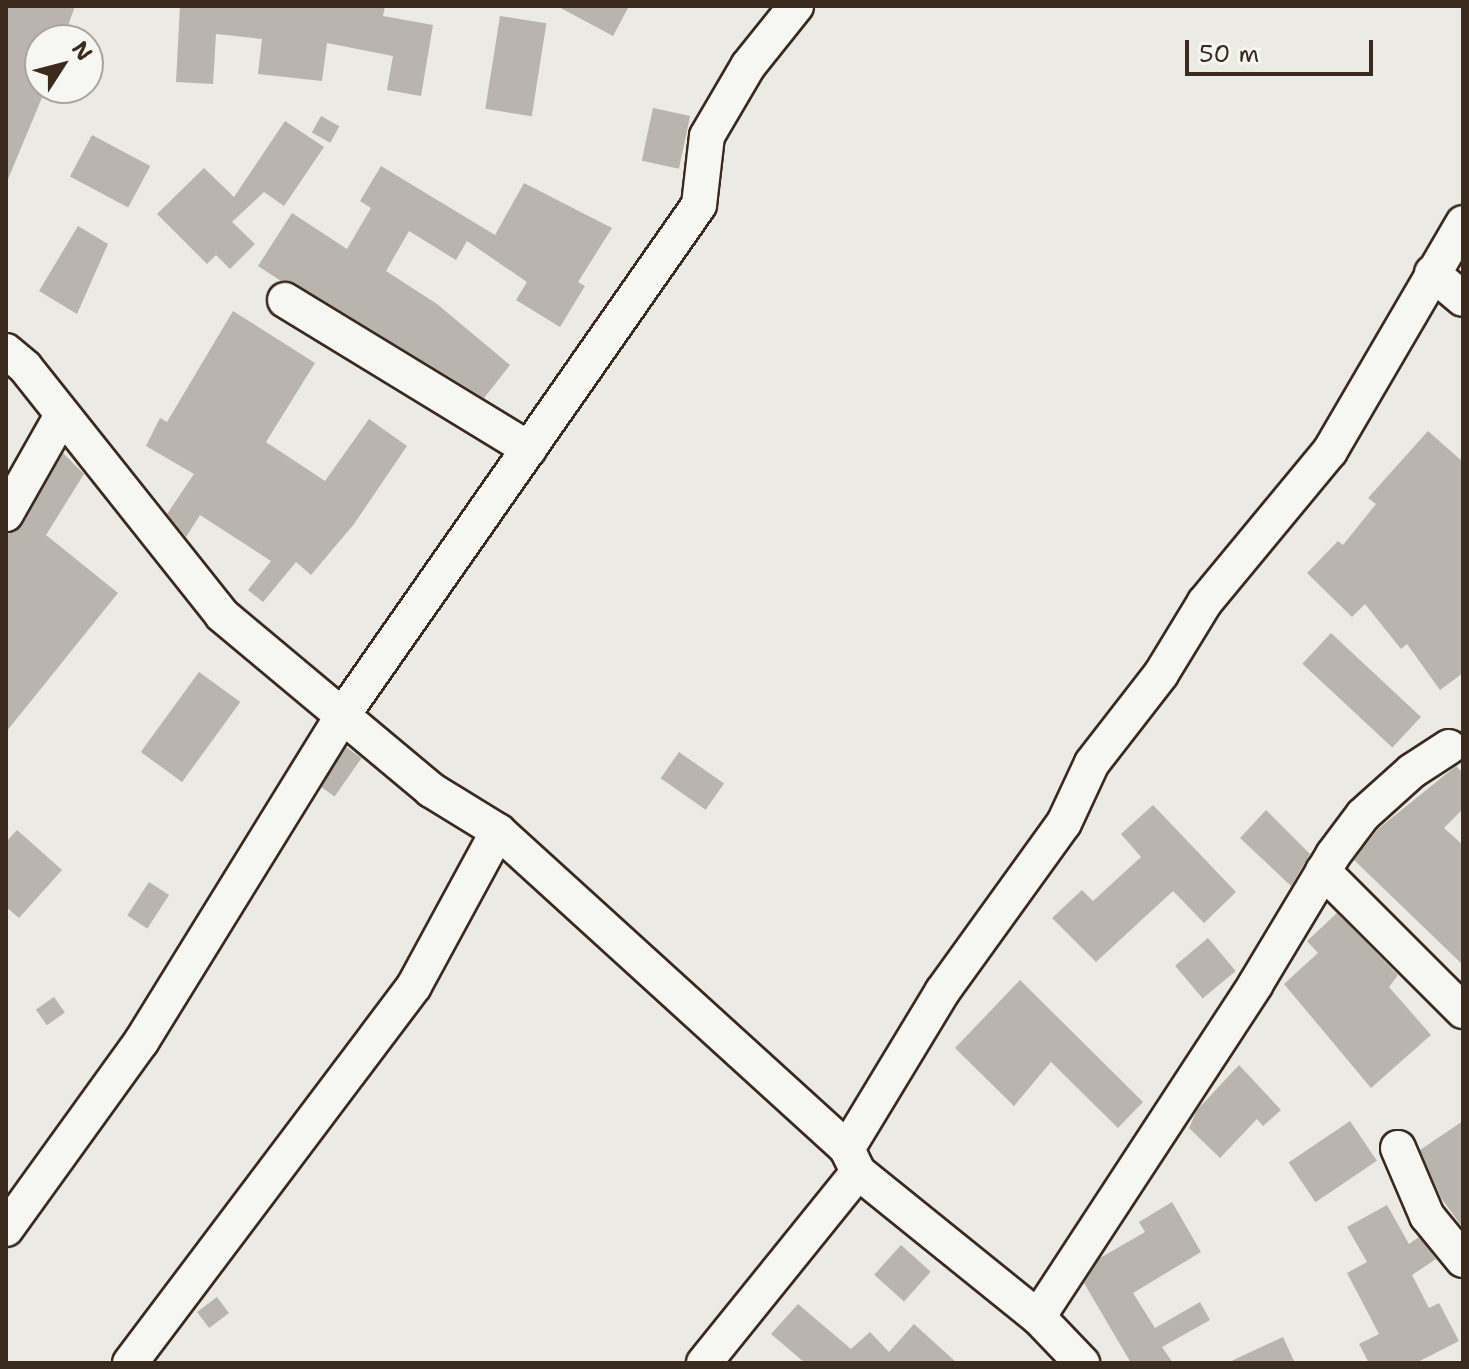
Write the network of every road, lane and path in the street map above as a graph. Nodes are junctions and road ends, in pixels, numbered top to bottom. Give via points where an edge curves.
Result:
1 (796, 6) edge
2 (1463, 223) edge
3 (1432, 273) junction
4 (1463, 299) edge
5 (285, 300) dead end
6 (6, 351) edge
7 (62, 415) junction
8 (529, 449) junction
9 (6, 514) edge
10 (342, 716) junction
11 (1449, 747) dead end
12 (498, 831) junction
13 (1323, 871) junction
14 (1463, 1011) edge
15 (1398, 1148) dead end
16 (853, 1160) junction
17 (6, 1229) edge
18 (1463, 1260) edge
19 (1038, 1317) junction
20 (130, 1363) edge
21 (704, 1363) edge
22 (1082, 1363) edge

1 - 8 street via 748,66 707,136 699,205
2 - 3 street
3 - 4 street
3 - 16 street via 1330,451 1205,602 1161,674 1092,763 1064,823 942,992
5 - 8 street
6 - 7 street
7 - 9 street
7 - 10 street via 222,615
8 - 10 street
10 - 12 street via 431,790
10 - 17 street via 141,1042
11 - 13 street via 1412,771 1363,815
12 - 16 street
12 - 20 street via 414,986
13 - 14 street
13 - 19 street via 1255,985
15 - 18 street via 1427,1216
16 - 19 street
16 - 21 street
19 - 22 street

